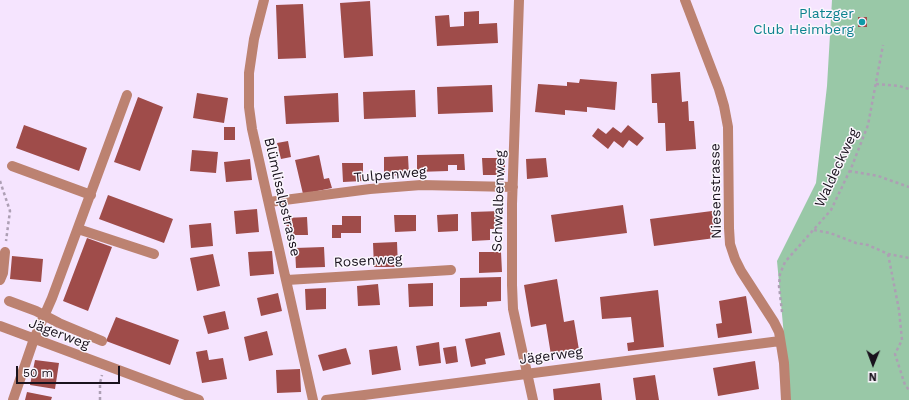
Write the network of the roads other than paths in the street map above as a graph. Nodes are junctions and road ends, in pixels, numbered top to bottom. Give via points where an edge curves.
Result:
1 (264, 0) edge
2 (519, 0) edge
3 (685, 0) edge
4 (127, 95) dead end
5 (12, 166) dead end
6 (513, 187) junction
7 (91, 195) junction
8 (269, 202) junction
9 (78, 229) junction
10 (5, 252) road end
11 (154, 254) dead end
12 (451, 270) dead end
13 (0, 280) edge
14 (287, 280) junction
15 (9, 301) dead end
16 (45, 316) junction
17 (0, 326) edge
18 (34, 339) junction
19 (102, 341) dead end
20 (780, 341) junction
21 (527, 373) junction
22 (13, 400) edge
23 (199, 400) edge
24 (313, 400) edge
25 (326, 400) edge
26 (533, 400) edge
27 (786, 400) edge

1 - 8 street, Blümlisalpstrasse via 254,38 248,90 252,129
2 - 6 street, Schwalbenweg
3 - 20 street, Niesenstrasse via 719,89 728,127 730,244 741,271 774,322
4 - 7 street
5 - 7 street
6 - 8 street, Tulpenweg via 420,185
6 - 21 street, Schwalbenweg via 513,309
7 - 9 street
8 - 14 street, Blümlisalpstrasse
9 - 11 street
9 - 16 street
10 - 13 street
12 - 14 street, Rosenweg
14 - 24 street, Blümlisalpstrasse
15 - 16 street
16 - 18 street
16 - 19 street
17 - 18 street, Jägerweg
18 - 22 street
18 - 23 street, Jägerweg
20 - 21 street, Jägerweg
20 - 27 street, Niesenstrasse
21 - 25 street, Jägerweg
21 - 26 street, Schwalbenweg

